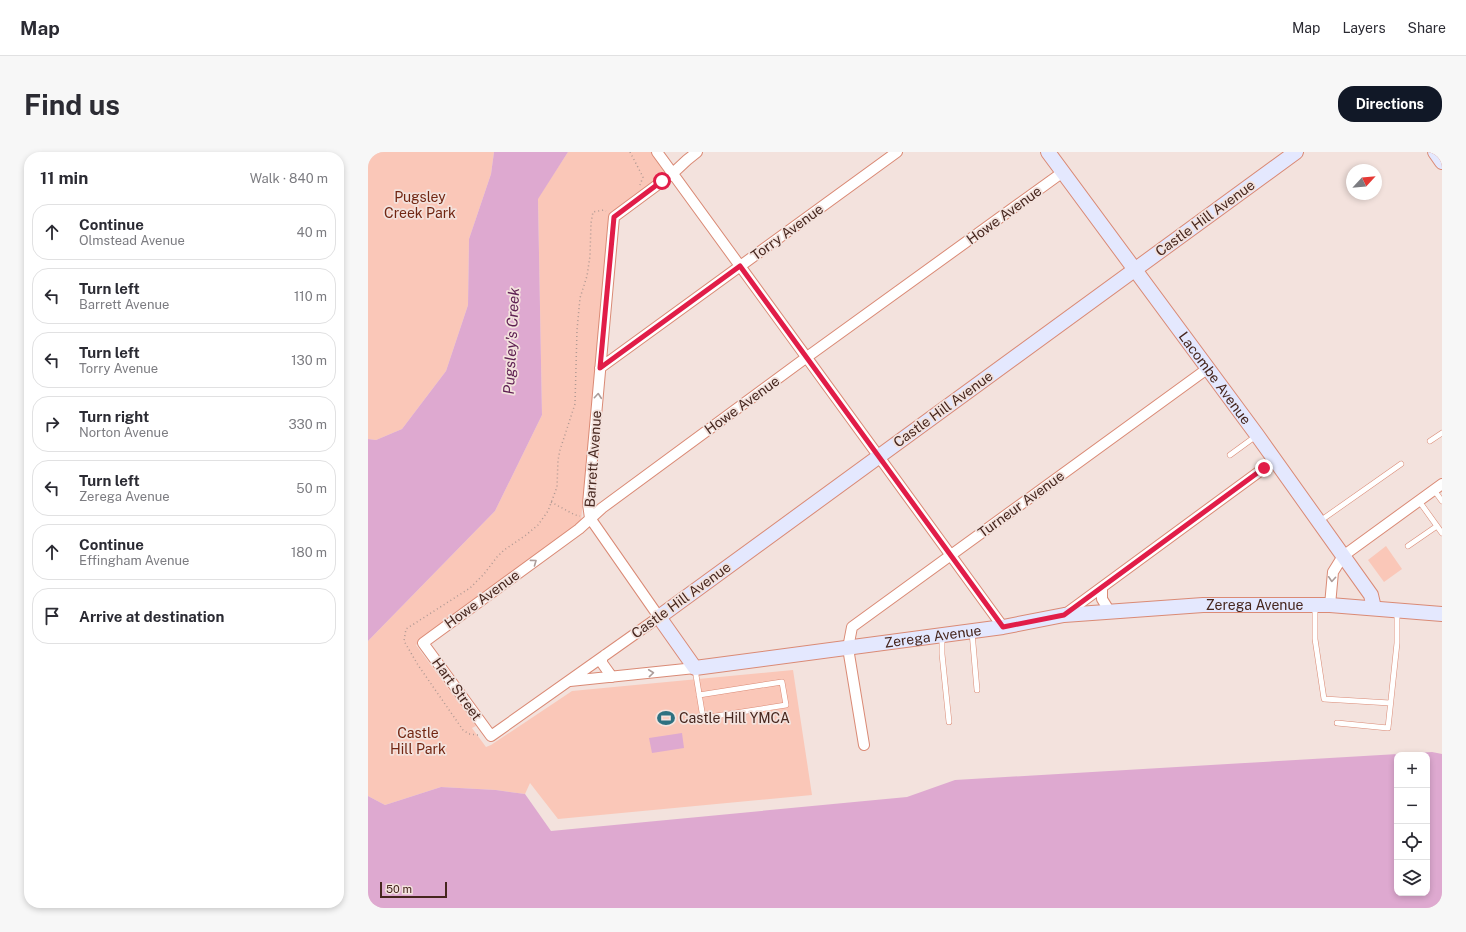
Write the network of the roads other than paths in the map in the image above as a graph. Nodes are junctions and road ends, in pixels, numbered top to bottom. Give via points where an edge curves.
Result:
1 (657, 152) edge
2 (697, 152) edge
3 (897, 152) edge
4 (1048, 152) edge
5 (1296, 152) edge
6 (1435, 152) edge
7 (1442, 162) edge
8 (1063, 172) junction
9 (672, 174) junction
10 (740, 266) junction
11 (1135, 270) junction
12 (807, 357) junction
13 (600, 368) junction
14 (1207, 369) junction
15 (1442, 433) edge
16 (1257, 436) junction
17 (1430, 441) dead end
18 (1230, 455) dead end
19 (878, 456) junction
20 (1275, 460) junction
21 (1401, 464) dead end
22 (1438, 487) edge
23 (1419, 500) junction
24 (1442, 501) edge
25 (585, 517) junction
26 (1319, 521) junction
27 (1437, 526) junction
28 (1442, 533) edge
29 (1408, 546) dead end
30 (950, 554) junction
31 (1343, 556) junction
32 (1102, 588) junction
33 (1315, 604) junction
34 (1330, 605) junction
35 (1374, 608) junction
36 (1397, 609) junction
37 (1110, 612) junction
38 (1442, 614) edge
39 (1064, 615) junction
40 (659, 617) junction
41 (1003, 627) junction
42 (972, 631) junction
43 (942, 635) junction
44 (423, 643) joint
45 (848, 648) junction
46 (605, 656) junction
47 (695, 668) junction
48 (612, 677) junction
49 (568, 682) junction
50 (977, 690) dead end
51 (699, 695) junction
52 (1390, 703) junction
53 (949, 722) dead end
54 (1337, 723) dead end
55 (491, 736) joint
56 (864, 745) dead end

1 - 9 street
2 - 9 street
3 - 10 street, Torry Avenue
4 - 8 street, Lacombe Avenue
5 - 11 street, Castle Hill Avenue
6 - 7 street
8 - 11 street, Lacombe Avenue
8 - 12 street, Howe Avenue
9 - 10 street
9 - 13 street, Barrett Avenue via 611,215
10 - 12 street
10 - 13 street, Torry Avenue
11 - 14 street, Lacombe Avenue
11 - 19 street, Castle Hill Avenue
12 - 19 street
12 - 25 street, Howe Avenue
25 -> 13 street, Barrett Avenue
14 - 16 street, Lacombe Avenue
14 - 30 street, Turneur Avenue
15 - 17 lane
16 - 18 lane
16 - 20 street, Lacombe Avenue
19 - 30 street
19 - 40 street, Castle Hill Avenue
20 - 26 street, Lacombe Avenue
20 - 32 street
21 - 26 lane
22 - 23 street
22 - 24 lane
23 - 27 lane
23 - 31 street
25 - 40 street, Barrett Avenue
44 -> 25 street, Howe Avenue via 578,529
26 - 31 street, Lacombe Avenue
27 - 28 lane
27 - 29 lane
30 - 41 street
30 - 45 street, Turneur Avenue via 852,627
31 -> 34 street via 1333,572
31 - 35 street, Lacombe Avenue via 1370,594
32 - 37 street via 1102,599
32 - 39 street
33 - 34 street, Zerega Avenue
33 - 37 street, Zerega Avenue via 1203,605
33 - 52 lane via 1315,639 1324,699
34 - 35 street, Zerega Avenue
35 - 36 street, Zerega Avenue
36 - 38 street, Zerega Avenue
36 - 52 lane via 1397,642
37 - 39 street, Zerega Avenue
39 - 41 street, Zerega Avenue
40 - 46 street, Castle Hill Avenue
40 - 47 street, Barrett Avenue
41 - 42 street, Zerega Avenue
42 - 43 street, Zerega Avenue
42 - 50 lane
43 - 45 street, Zerega Avenue
43 - 53 lane
44 - 55 street, Hart Street
45 - 47 street, Zerega Avenue
45 - 56 street
46 - 48 street via 602,663
46 - 49 street, Castle Hill Avenue
48 -> 47 street, Zerega Avenue
47 - 51 lane
48 - 49 street, Zerega Avenue
49 - 55 street, Castle Hill Avenue
51 - 51 lane via 703,718 786,705 782,682
52 - 54 lane via 1388,728

